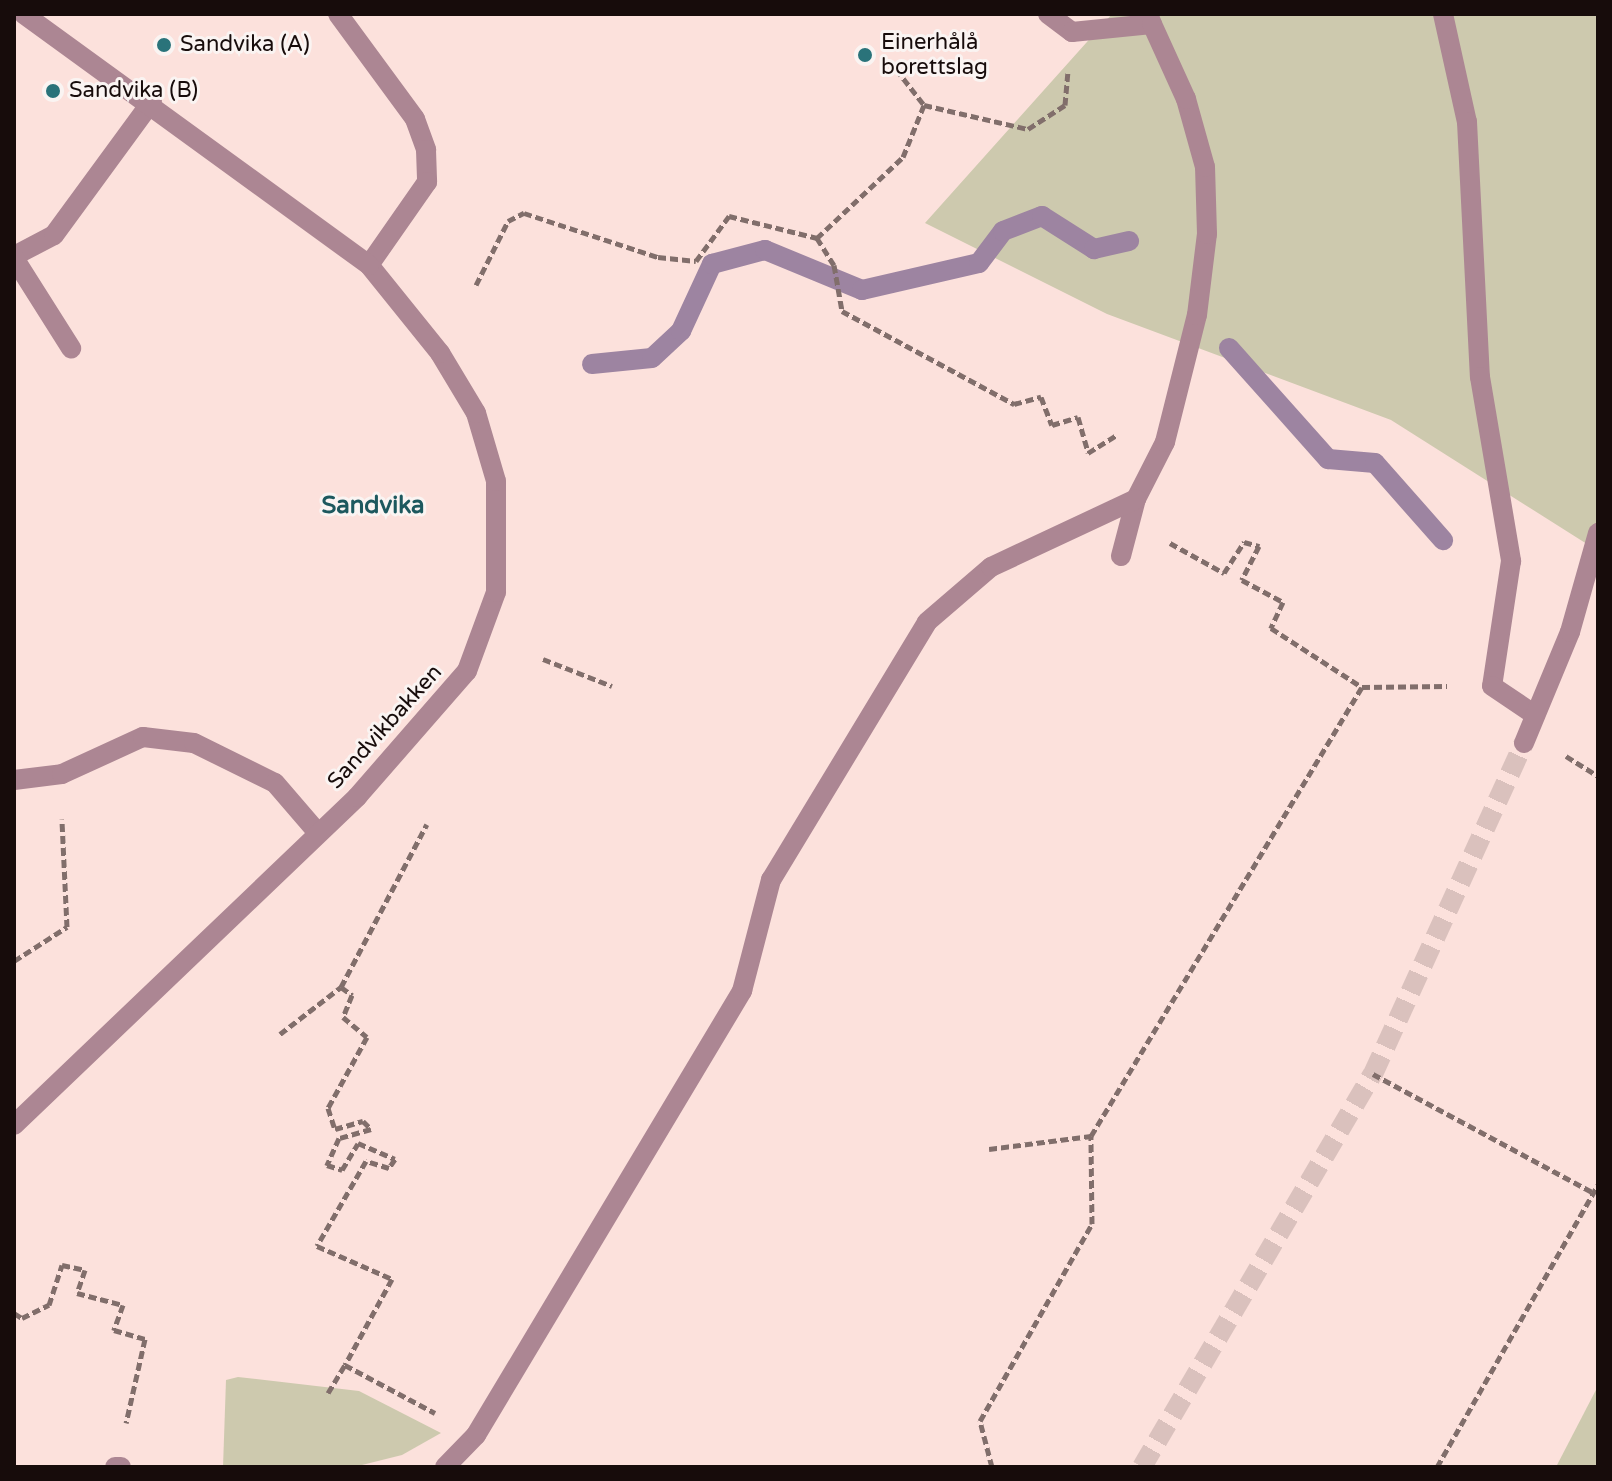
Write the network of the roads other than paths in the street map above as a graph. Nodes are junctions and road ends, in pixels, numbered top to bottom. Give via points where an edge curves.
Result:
1 (24, 14) edge
2 (338, 14) edge
3 (1048, 14) edge
4 (1443, 14) edge
5 (1150, 19) edge
6 (152, 101) junction
7 (14, 257) edge
8 (369, 265) junction
9 (71, 348) dead end
10 (1136, 499) junction
11 (1598, 533) edge
12 (1121, 556) dead end
13 (1535, 715) junction
14 (1524, 743) tunnel mouth
15 (14, 780) edge
16 (318, 833) junction
17 (14, 1125) edge
18 (445, 1467) edge

1 - 6 street, Sandvikbakken
2 - 8 street via 415,119 426,150 427,182
3 - 5 street via 1072,32
4 - 13 street via 1467,122 1480,377 1511,561 1492,686
5 - 10 street via 1186,99 1201,154 1207,234 1197,315 1165,442
6 - 7 street via 54,235
6 - 8 street, Sandvikbakken
7 - 9 street
8 - 16 street, Sandvikbakken via 440,353 476,413 496,481 496,592 467,671
10 - 12 street
10 - 18 street via 991,567 927,622 771,880 742,991 476,1435
11 - 13 street via 1570,632
13 - 14 street
15 - 16 street via 62,774 143,737 194,743 275,783
16 - 17 street, Sandvikbakken

